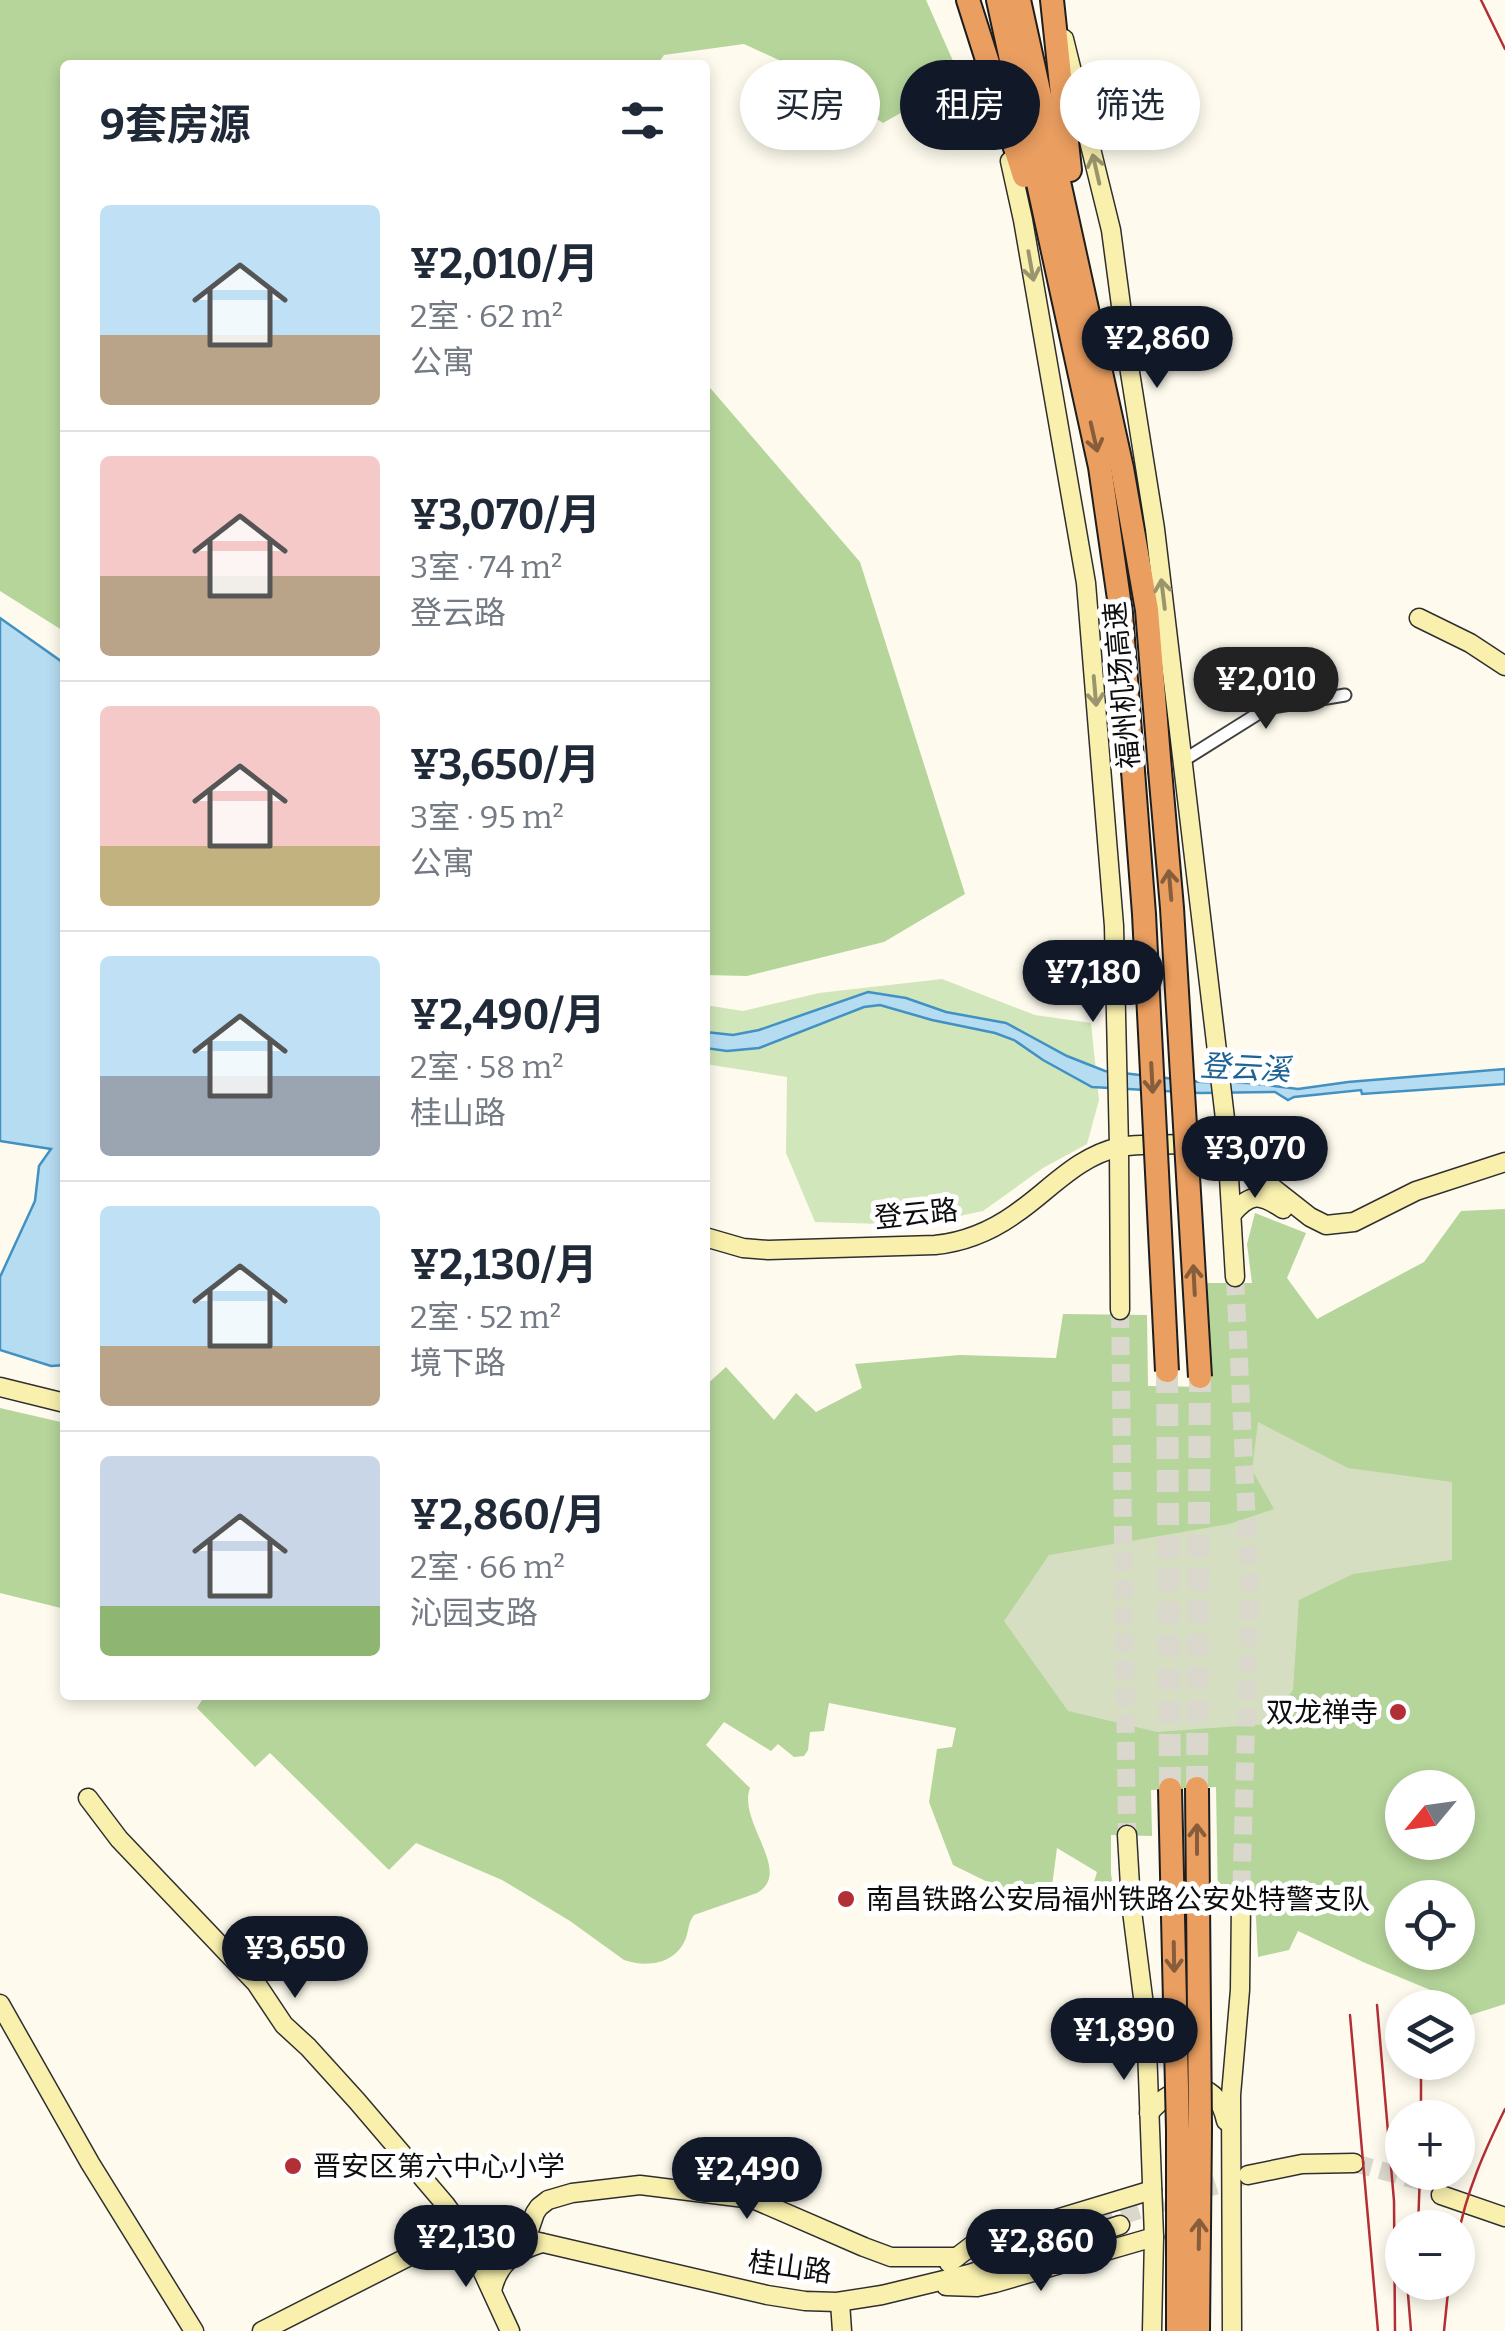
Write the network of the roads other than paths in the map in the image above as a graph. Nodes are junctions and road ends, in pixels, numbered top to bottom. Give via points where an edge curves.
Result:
1 (970, 0) edge
2 (998, 0) edge
3 (1019, 0) edge
4 (1053, 0) edge
5 (982, 40) junction
6 (1070, 281) junction
7 (1419, 618) dead end
8 (1502, 657) edge
9 (1345, 696) dead end
10 (1184, 760) junction
11 (1120, 1147) junction
12 (1228, 1152) junction
13 (1505, 1162) edge
14 (1232, 1214) junction
15 (1318, 1223) junction
16 (710, 1238) edge
17 (1235, 1277) tunnel mouth
18 (1120, 1310) tunnel mouth
19 (1167, 1371) tunnel mouth
20 (1200, 1377) tunnel mouth
21 (0, 1387) edge
22 (60, 1401) edge
23 (1197, 1788) tunnel mouth
24 (1170, 1789) tunnel mouth
25 (88, 1798) dead end
26 (1126, 1835) tunnel mouth
27 (1241, 1904) tunnel mouth
28 (0, 2004) edge
29 (1150, 2113) junction
30 (1230, 2141) junction
31 (1354, 2169) tunnel mouth
32 (1250, 2179) tunnel mouth
33 (1152, 2190) junction
34 (1505, 2208) edge
35 (1505, 2218) edge
36 (1120, 2225) tunnel mouth
37 (462, 2229) junction
38 (1154, 2236) junction
39 (535, 2241) junction
40 (957, 2257) junction
41 (921, 2284) junction
42 (492, 2291) junction
43 (840, 2302) junction
44 (194, 2331) edge
45 (262, 2331) edge
46 (510, 2331) edge
47 (842, 2331) edge
48 (1152, 2331) edge
49 (1178, 2331) edge
50 (1198, 2331) edge
51 (1232, 2331) edge

1 - 5 highway
2 - 6 highway, 福州机场高速
3 - 6 highway, 福州机场高速
4 - 6 highway
10 -> 4 main road via 1111,230
5 - 6 highway
5 -> 11 main road via 1024,220 1086,584 1114,926
6 -> 19 highway, 福州机场高速, bridge via 1121,613
20 -> 6 highway, 福州机场高速, bridge via 1147,610 1122,468
7 - 8 main road
9 - 10 street via 1267,708
10 - 12 main road
11 - 12 main road, 登云路 via 1206,1144
11 - 16 main road, 登云路 via 1064,1174 1007,1220 956,1242 768,1250
11 - 18 main road
12 - 14 main road
12 - 15 main road
13 - 15 main road via 1416,1191 1354,1222
14 - 15 main road via 1258,1196
14 - 17 main road
21 - 22 main road
50 -> 23 highway, bridge
24 -> 49 highway, bridge
25 - 37 main road via 256,1983 284,2025 357,2101
26 - 29 main road
27 - 30 main road
28 - 44 main road
29 - 30 main road via 1171,2093 1205,2090 1223,2106
29 - 33 main road
30 - 51 main road
31 - 32 main road
33 - 38 main road
33 - 40 main road via 974,2244
34 - 35 main road via 1442,2191
36 - 41 main road
37 - 39 main road, 桂山路
37 - 42 main road
37 - 45 main road
38 - 41 main road via 977,2287
38 - 48 main road
39 - 40 main road via 535,2213 548,2200 640,2185 753,2198 891,2256
39 - 42 main road via 506,2262
39 - 43 main road, 桂山路 via 768,2295
40 - 41 main road
41 - 43 main road, 桂山路
42 - 46 main road
43 - 47 main road

